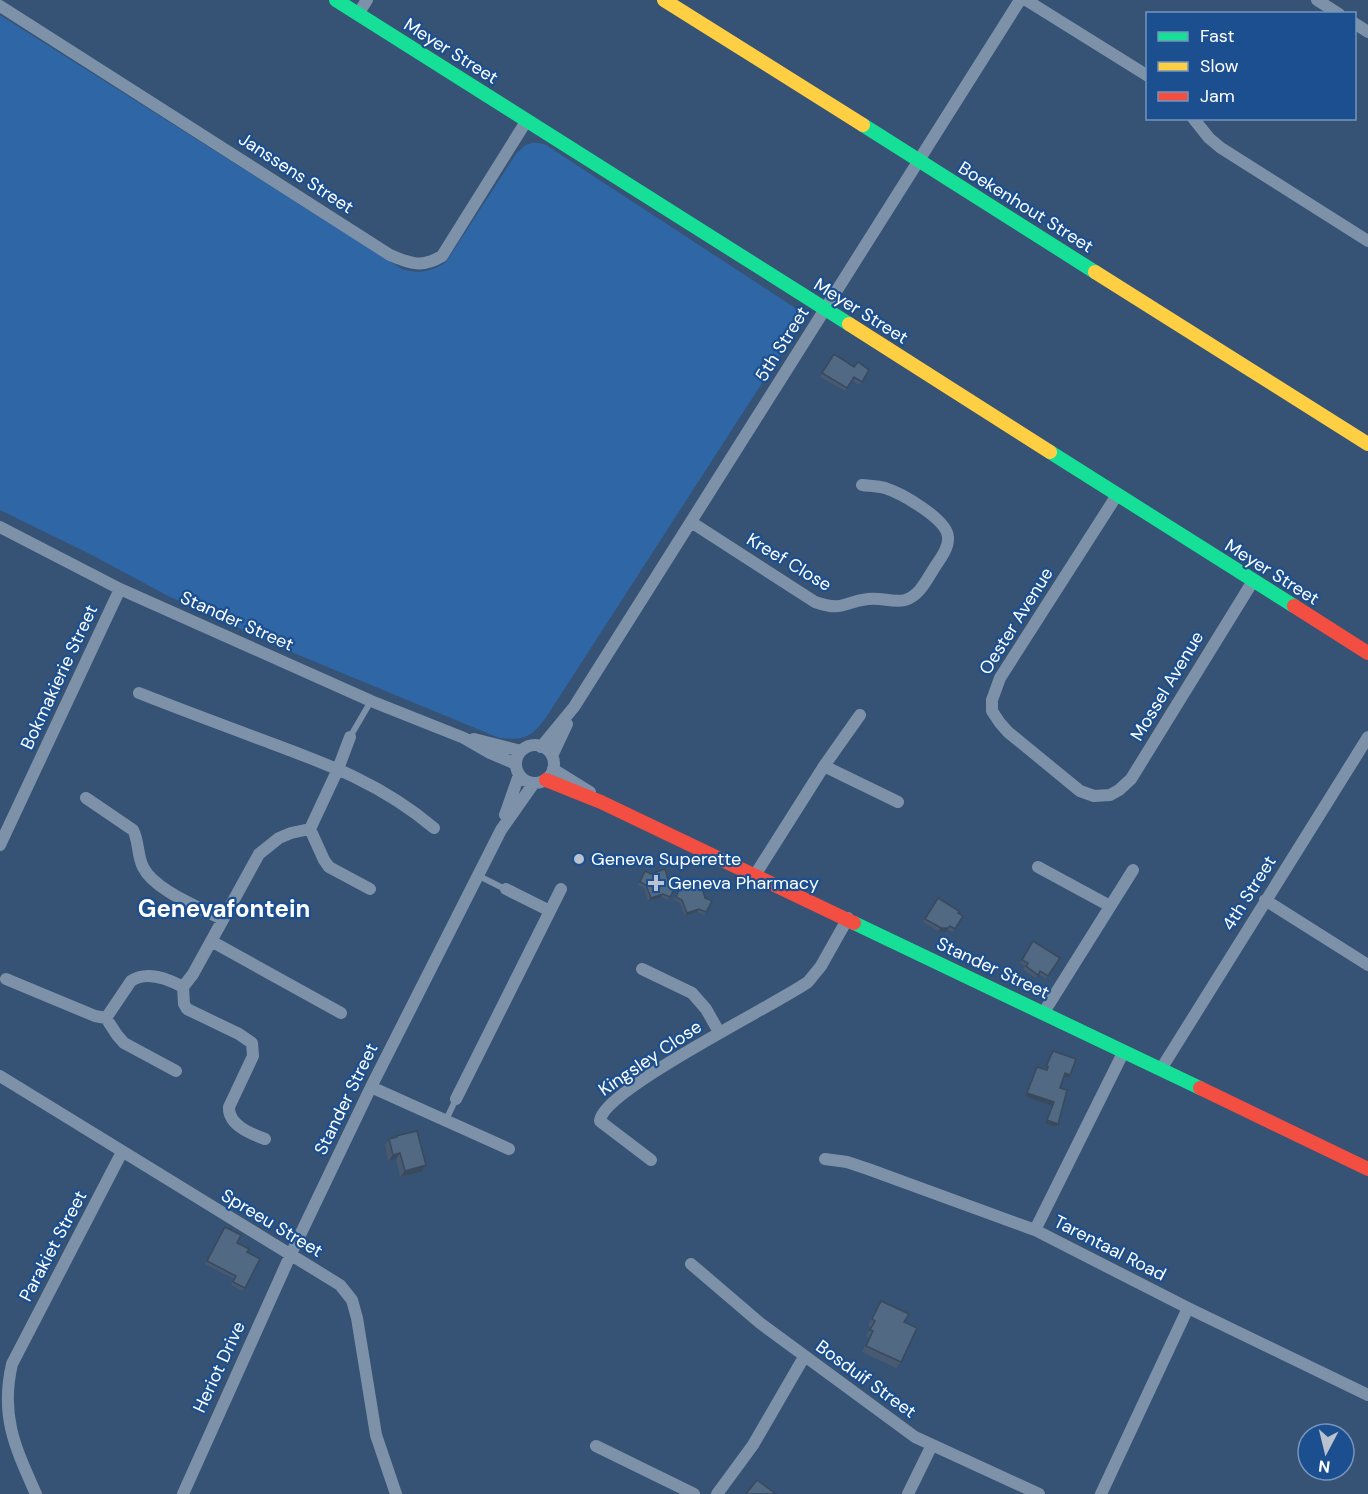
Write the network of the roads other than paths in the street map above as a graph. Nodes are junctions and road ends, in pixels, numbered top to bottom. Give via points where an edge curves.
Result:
1 (336, 0) edge
2 (366, 0) edge
3 (664, 0) edge
4 (1020, 0) edge
5 (1026, 0) edge
6 (1317, 0) edge
7 (0, 6) edge
8 (1336, 12) edge
9 (358, 14) junction
10 (1146, 75) edge
11 (527, 120) junction
12 (1195, 120) edge
13 (918, 161) junction
14 (1368, 242) edge
15 (825, 310) junction
16 (1368, 444) edge
17 (862, 484) dead end
18 (1117, 495) junction
19 (691, 522) junction
20 (0, 528) edge
21 (1253, 581) junction
22 (120, 589) junction
23 (1368, 653) edge
24 (139, 693) dead end
25 (371, 701) junction
26 (574, 707) junction
27 (860, 715) dead end
28 (350, 737) joint
29 (464, 738) junction
30 (1368, 738) edge
31 (541, 747) junction
32 (521, 751) junction
33 (552, 756) junction
34 (824, 765) junction
35 (338, 769) junction
36 (517, 770) junction
37 (544, 777) junction
38 (1100, 796) joint
39 (86, 798) dead end
40 (898, 802) dead end
41 (434, 828) dead end
42 (310, 829) junction
43 (501, 830) junction
44 (0, 845) edge
45 (1038, 867) dead end
46 (1133, 870) dead end
47 (756, 875) junction
48 (479, 876) junction
49 (370, 889) dead end
50 (506, 889) joint
51 (561, 889) dead end
52 (1265, 900) junction
53 (1110, 906) junction
54 (550, 911) junction
55 (848, 918) junction
56 (222, 919) junction
57 (211, 941) junction
58 (1368, 965) edge
59 (642, 969) dead end
60 (6, 979) dead end
61 (183, 987) junction
62 (1044, 1012) junction
63 (341, 1013) dead end
64 (106, 1018) junction
65 (719, 1032) junction
66 (1124, 1051) junction
67 (1161, 1069) junction
68 (176, 1071) dead end
69 (0, 1076) edge
70 (371, 1087) junction
71 (456, 1099) joint
72 (446, 1121) junction
73 (265, 1139) dead end
74 (510, 1149) dead end
75 (122, 1152) junction
76 (825, 1159) dead end
77 (651, 1160) dead end
78 (1368, 1169) edge
79 (1035, 1230) junction
80 (290, 1256) junction
81 (691, 1264) dead end
82 (1188, 1308) junction
83 (804, 1357) junction
84 (1368, 1395) edge
85 (932, 1444) junction
86 (596, 1446) dead end
87 (36, 1494) edge
88 (183, 1494) edge
89 (396, 1494) edge
90 (694, 1494) edge
91 (717, 1494) edge
92 (908, 1494) edge
93 (1039, 1494) edge
94 (1101, 1494) edge

1 - 9 street, Meyer Street
2 - 9 street
3 - 13 street, Boekenhout Street
4 - 13 street, 5th Street
5 - 10 street
6 - 8 street
7 - 11 street, Janssens Street via 390,255 408,262 423,264 442,256
9 - 11 street, Meyer Street
11 - 15 street, Meyer Street
12 - 14 street via 1221,148
13 - 15 street, 5th Street
13 - 16 street, Boekenhout Street
15 - 18 street, Meyer Street
15 - 19 street, 5th Street
17 - 19 street, Kreef Close via 903,496 947,529 946,548 914,596 893,601 866,599 831,608 815,602
18 - 21 street, Meyer Street
18 - 38 street, Oester Avenue via 1000,678 992,700 992,711 1008,732 1080,791
19 - 26 street, 5th Street
20 - 22 street, Stander Street
21 - 23 street, Meyer Street
21 - 38 street, Mossel Avenue via 1131,779 1119,790
22 - 25 street, Stander Street
22 - 44 street, Bokmakierie Street
24 - 35 street
25 - 28 lane
25 - 29 street, Stander Street
26 - 31 street, 5th Street
26 - 33 street, 5th Street
27 - 34 street
28 - 35 street
29 - 32 street, Stander Street
29 - 36 street, Stander Street
30 - 52 street, 4th Street
31 - 32 street via 534,745
31 - 33 street
32 - 36 street
33 - 37 street
34 - 40 street
34 - 47 street
35 - 41 street via 383,790
35 - 42 street
36 - 37 street via 523,779
36 - 43 street, Stander Street
37 - 43 street, Stander Street
37 - 47 street, Stander Street
39 - 56 street via 133,830 141,863 152,879
42 - 49 street via 329,867
42 - 56 street via 279,838 262,849
43 - 48 street, Stander Street
45 - 53 street
46 - 53 street
47 - 55 street, Stander Street
48 - 50 lane
48 - 70 street, Stander Street
50 - 54 street
51 - 54 street
52 - 58 street
52 - 67 street, 4th Street
53 - 62 street
54 - 71 street
55 - 62 street, Stander Street
55 - 65 street, Kingsley Close via 808,982
56 - 57 street
57 - 61 street
57 - 63 street
59 - 65 street, Kingsley Close via 692,993
60 - 64 street
61 - 64 street via 156,976 136,978
61 - 73 street via 187,1009 252,1043 253,1056 229,1114 251,1134
62 - 66 street, Stander Street
64 - 68 street via 124,1043
65 - 77 street, Kingsley Close via 628,1090 602,1113 600,1120 605,1125
66 - 67 street, Stander Street
66 - 79 street
67 - 78 street, Stander Street
69 - 75 street, Spreeu Street
70 - 72 street
70 - 80 street, Stander Street
71 - 72 lane
72 - 74 street
75 - 80 street, Spreeu Street
75 - 87 street, Parakiet Street via 12,1364 7,1412 20,1458
76 - 79 street, Tarentaal Road via 868,1169
79 - 82 street, Tarentaal Road
80 - 88 street, Heriot Drive
80 - 89 street, Spreeu Street via 340,1285 352,1300 376,1435
81 - 83 street, Bosduif Street
82 - 84 street, Tarentaal Road
82 - 94 street
83 - 85 street, Bosduif Street via 915,1437
83 - 91 street via 753,1445
85 - 92 street
85 - 93 street, Bosduif Street
86 - 90 street

